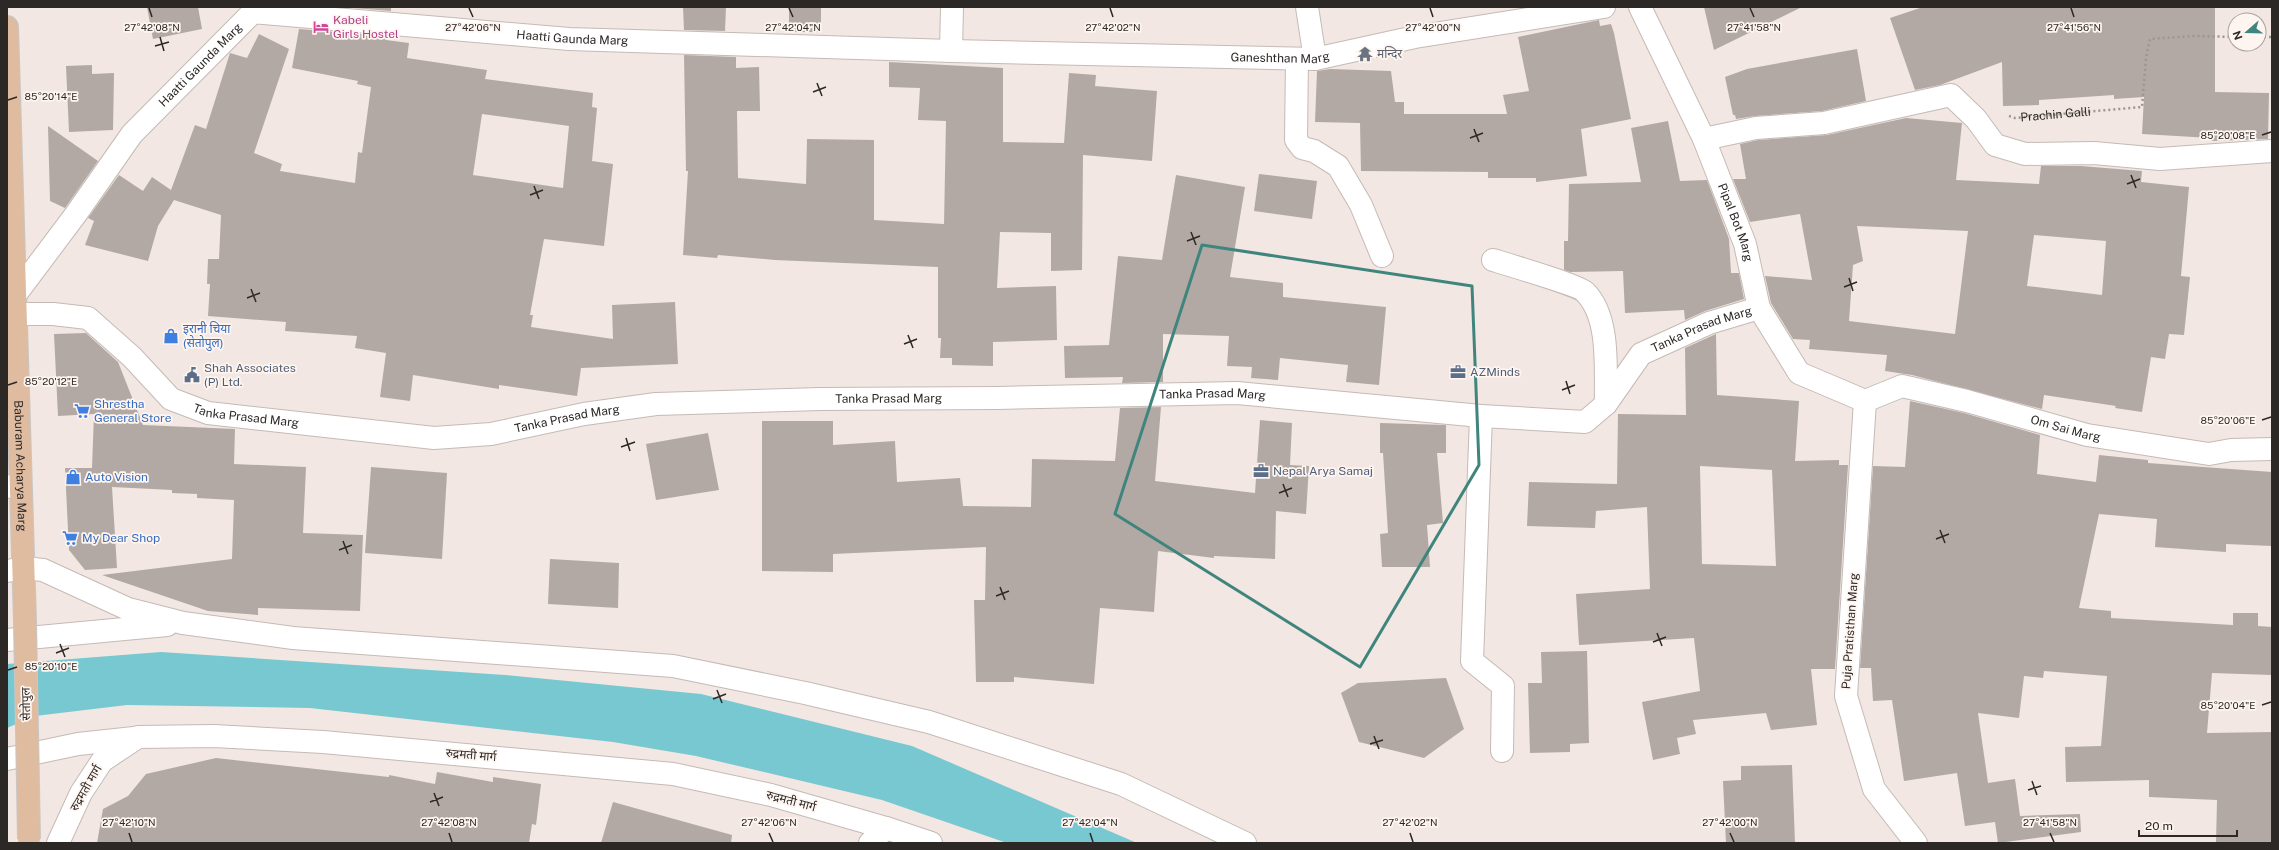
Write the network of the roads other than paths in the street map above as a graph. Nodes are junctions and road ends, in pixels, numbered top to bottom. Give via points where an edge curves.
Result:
1 (952, 7) edge
2 (1307, 7) edge
3 (1604, 7) edge
4 (1640, 7) edge
5 (7, 27) edge
6 (951, 51) junction
7 (1306, 59) junction
8 (1704, 139) junction
9 (2272, 151) edge
10 (1382, 256) dead end
11 (1493, 260) dead end
12 (16, 304) junction
13 (1759, 308) junction
14 (1865, 401) junction
15 (1606, 404) junction
16 (1481, 416) junction
17 (2272, 449) edge
18 (13, 485) edge
19 (15, 569) edge
20 (183, 623) junction
21 (7, 640) edge
22 (138, 737) junction
23 (1502, 751) dead end
24 (7, 759) edge
25 (886, 828) junction
26 (29, 841) edge
27 (58, 843) edge
28 (870, 843) edge
29 (931, 843) edge
30 (1245, 843) edge
31 (1916, 843) edge

1 - 6 street
2 - 7 street
3 - 7 street, Ganeshthan Marg via 1415,37
4 - 8 street, Pipal Bot Marg
5 - 12 main road, Baburam Acharya Marg
6 - 7 street, Ganeshthan Marg
6 - 12 street, Haatti Gaunda Marg via 568,39 253,12 132,134
7 - 10 street via 1296,140 1302,148 1314,151 1338,166 1361,205
8 - 9 street via 1756,128 1824,123 1951,95 1976,118 1995,145 2025,154 2094,153 2160,159
8 - 13 street, Pipal Bot Marg via 1745,244
11 - 15 street via 1585,291 1595,306 1604,331
12 - 16 street, Tanka Prasad Marg via 53,314 88,318 132,357 171,399 208,413 434,438 491,434 584,414 656,404 813,399 1237,393
12 - 18 main road, Baburam Acharya Marg
13 - 14 street, Pipal Bot Marg via 1799,373
13 - 15 street, Tanka Prasad Marg via 1709,323 1640,354
14 - 17 street, Om Sai Marg via 1902,386 1967,401 2087,435 2209,454 2231,450
14 - 31 street, Puja Pratisthan Marg via 1846,696 1874,789
15 - 16 street, Tanka Prasad Marg via 1585,422
16 - 23 street via 1472,661 1503,686
18 - 19 main road, Baburam Acharya Marg
19 - 20 street via 43,570 128,609
19 - 26 main road, सेतोपुल, bridge via 25,622
20 - 21 street
20 - 30 street via 293,638 673,666 797,691 929,722 1121,784
22 - 24 street via 78,744
22 - 25 street, रुद्रमती मार्ग via 214,736 323,742 673,774 771,795
22 - 27 street, रुद्रमती मार्ग via 102,761 81,793
25 - 28 street
25 - 29 street, रुद्रमती मार्ग

